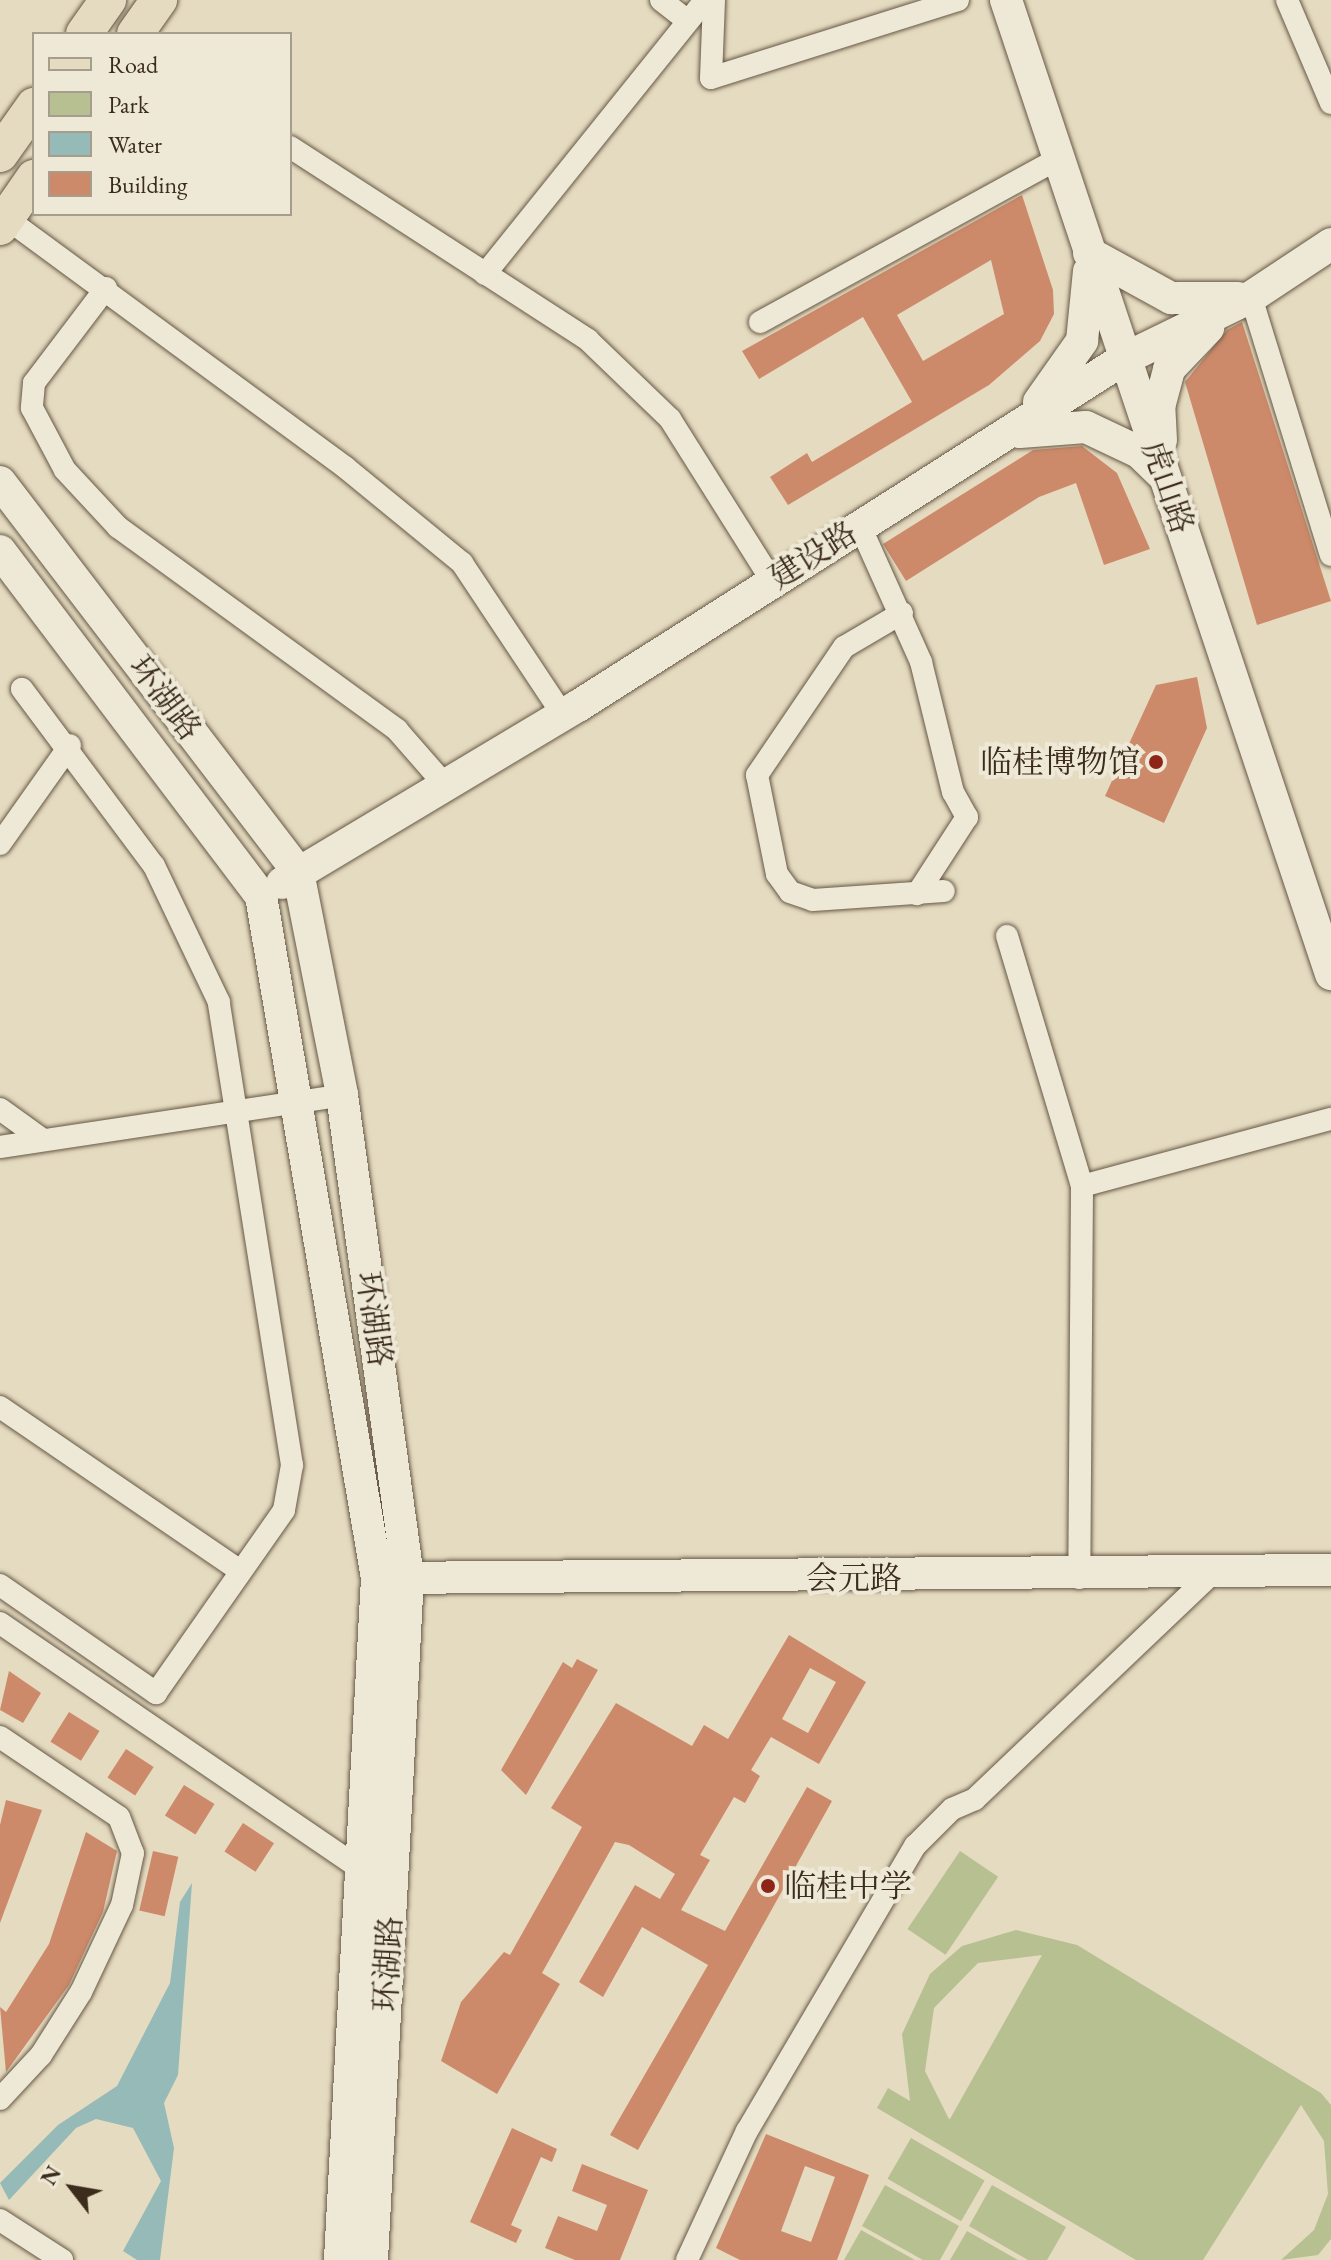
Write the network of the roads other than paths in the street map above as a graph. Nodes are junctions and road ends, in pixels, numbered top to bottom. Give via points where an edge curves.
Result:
1 (108, 0) edge
2 (159, 0) edge
3 (661, 0) edge
4 (705, 0) edge
5 (714, 0) edge
6 (958, 0) edge
7 (1006, 0) edge
8 (1287, 0) edge
9 (687, 20) junction
10 (85, 32) edge
11 (136, 32) edge
12 (1331, 103) edge
13 (32, 109) edge
14 (292, 148) edge
15 (0, 154) edge
16 (1058, 159) junction
17 (32, 181) edge
18 (3, 222) edge
19 (1331, 244) edge
20 (1089, 253) junction
21 (485, 274) junction
22 (106, 288) junction
23 (1251, 297) junction
24 (760, 322) dead end
25 (1124, 359) junction
26 (1001, 437) junction
27 (1163, 475) junction
28 (0, 482) edge
29 (860, 526) junction
30 (0, 551) edge
31 (1331, 555) edge
32 (772, 581) junction
33 (902, 613) junction
34 (22, 689) dead end
35 (563, 715) junction
36 (70, 745) junction
37 (445, 785) junction
38 (0, 844) edge
39 (298, 872) junction
40 (944, 891) dead end
41 (917, 894) junction
42 (261, 896) junction
43 (1007, 936) dead end
44 (1331, 974) edge
45 (342, 1095) junction
46 (296, 1101) junction
47 (0, 1109) edge
48 (236, 1110) junction
49 (1331, 1119) edge
50 (43, 1140) junction
51 (0, 1147) edge
52 (1082, 1186) junction
53 (0, 1407) edge
54 (1331, 1570) edge
55 (240, 1571) junction
56 (1209, 1576) junction
57 (393, 1578) junction
58 (1079, 1578) junction
59 (0, 1585) edge
60 (0, 1623) edge
61 (2, 1743) edge
62 (361, 1869) junction
63 (0, 2099) edge
64 (0, 2220) edge
65 (62, 2260) edge
66 (340, 2260) edge
67 (372, 2260) edge
68 (687, 2260) edge

1 - 10 main road
2 - 11 main road
3 - 9 street
4 - 9 street
5 - 6 street via 711,78
7 - 16 street, 虎山路
8 - 12 street
9 - 21 street
13 - 15 main road
14 - 21 street
16 - 20 street, 虎山路
16 - 24 street
17 - 18 main road
18 - 22 street
19 - 23 street, 建设路
20 - 23 street via 1171,298
20 - 25 street, 虎山路
20 - 26 street via 1082,341 1058,383
21 - 32 street via 588,340 657,404
22 - 35 street via 462,563
22 - 37 street via 34,383 32,408 65,470 118,527 397,730
23 - 25 street, 建设路
23 - 27 street via 1193,340 1169,369 1159,407
23 - 31 street
25 - 26 street, 建设路
25 - 27 street, 虎山路
26 - 27 street via 1047,425 1086,427 1139,452
26 - 29 street, 建设路
27 - 44 street, 虎山路
28 - 39 street, 环湖路
29 - 32 street, 建设路
29 - 33 street
30 - 42 street, 环湖路
32 - 35 street, 建设路
33 - 41 street via 967,817
33 - 41 street via 844,647 757,775 777,874 790,892 813,900
34 - 36 street
35 - 37 street, 建设路
36 - 38 street
36 - 48 street via 115,805 189,932 219,1002
37 - 39 street, 建设路
39 - 42 street, 建设路
39 - 45 street, 环湖路
40 - 41 street
42 - 46 street, 环湖路
43 - 52 street
45 - 46 street
45 - 57 street, 环湖路
46 - 48 street
46 - 57 street, 环湖路
47 - 50 street
48 - 50 street
48 - 55 street via 292,1465 284,1510
49 - 52 street
50 - 51 street
52 - 58 street
53 - 55 street
54 - 56 street, 会元路
55 - 59 street via 156,1693
56 - 58 street, 会元路
56 - 68 street via 975,1799 952,1809 915,1846 747,2131
57 - 58 street, 会元路
57 - 62 street, 环湖路
57 - 67 street, 环湖路
60 - 62 street
61 - 63 street via 119,1817 133,1853 122,1905 81,1992 41,2055
62 - 66 street, 环湖路
64 - 65 street

